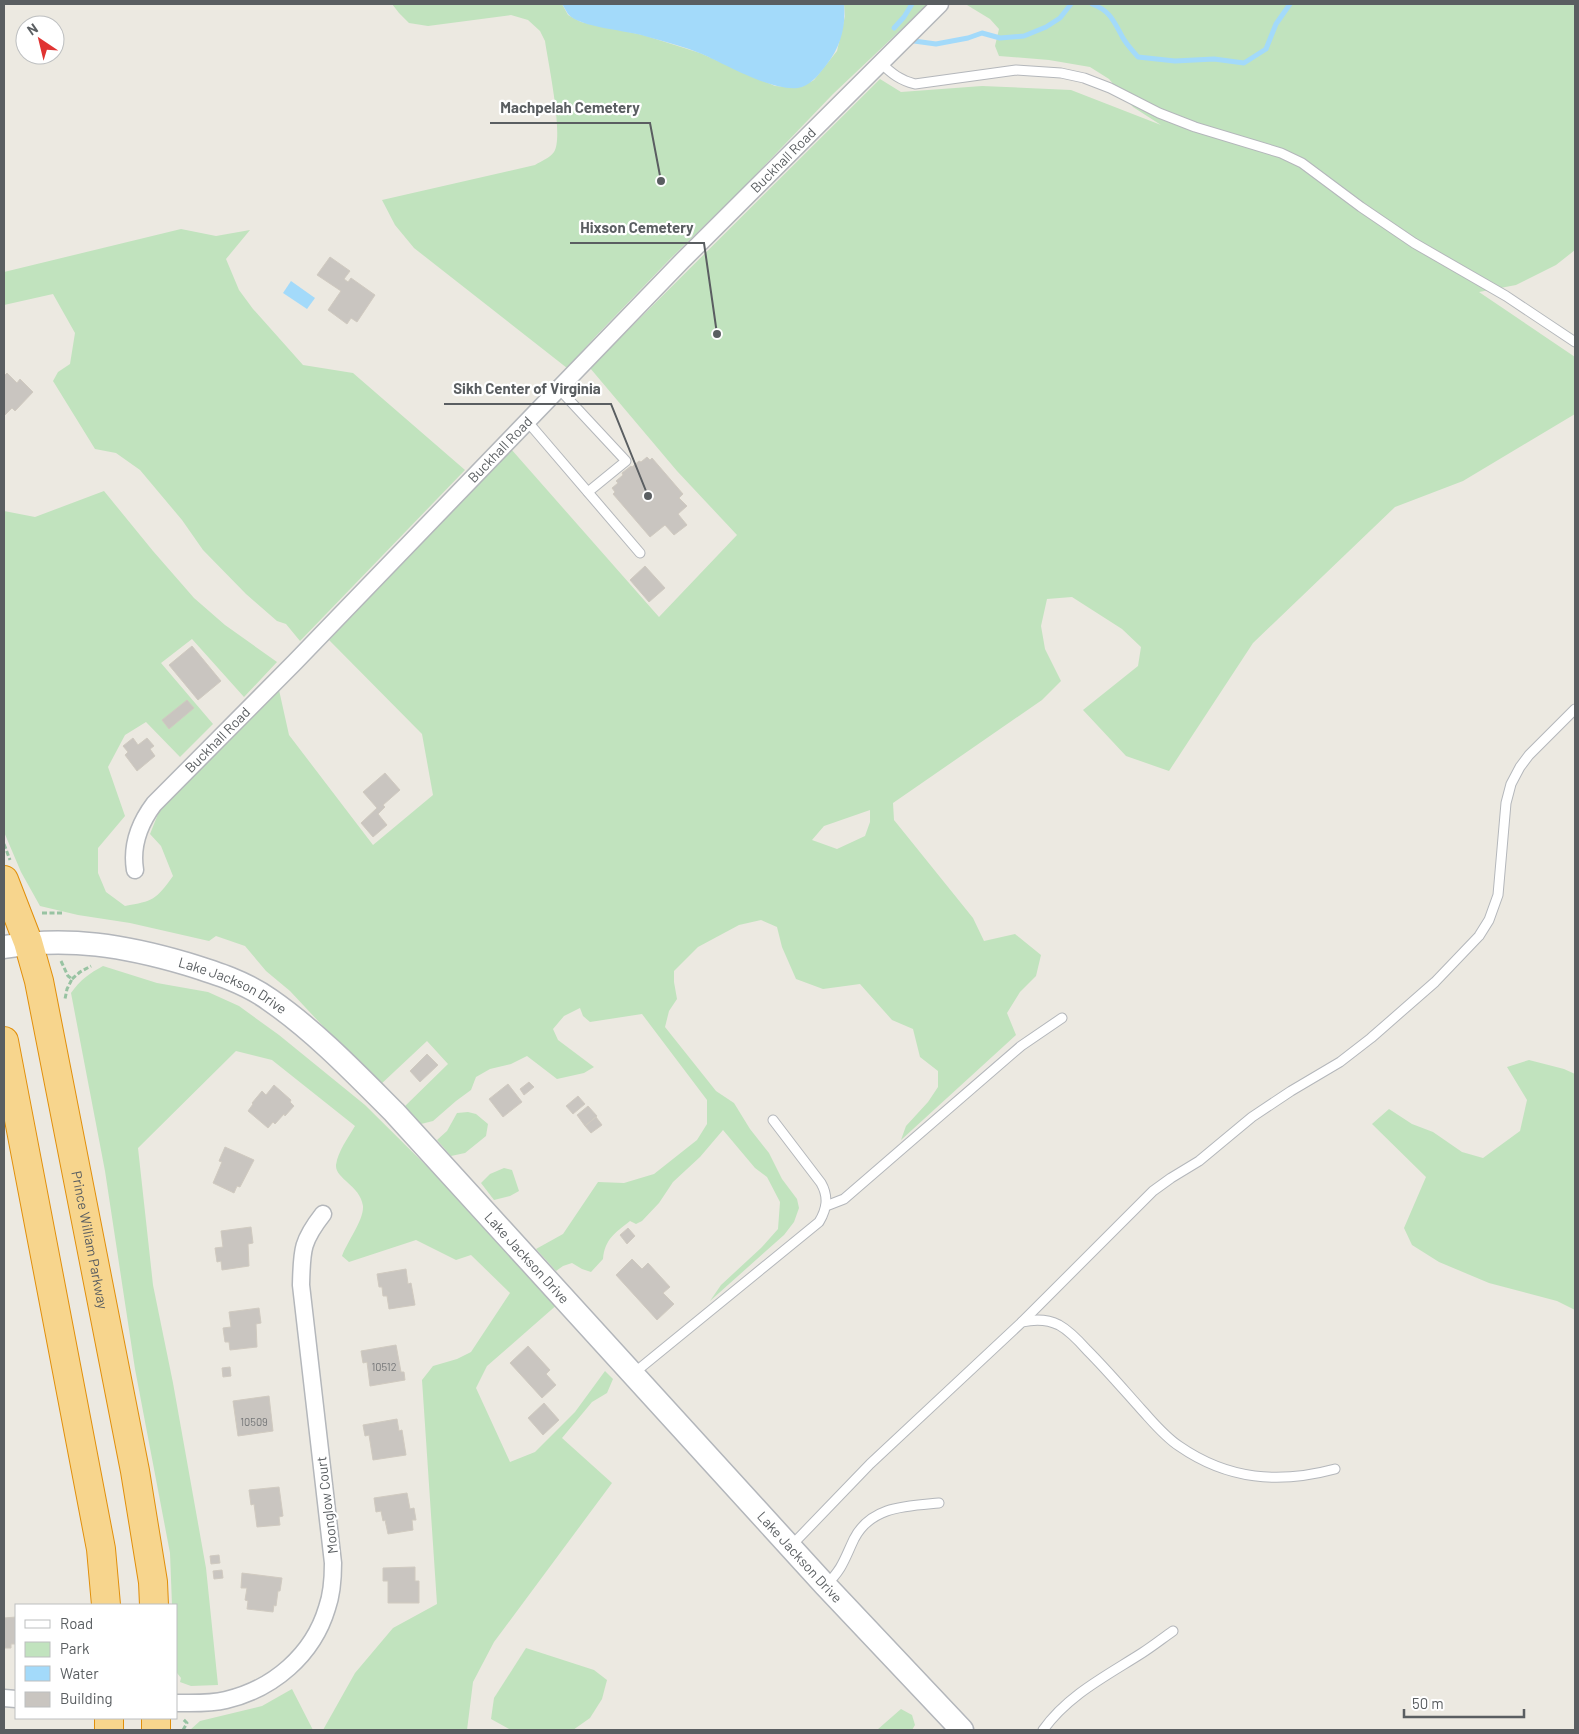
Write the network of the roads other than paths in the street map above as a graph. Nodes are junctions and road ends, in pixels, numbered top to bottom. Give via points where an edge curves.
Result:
1 (940, 4) edge
2 (881, 63) junction
3 (1575, 342) edge
4 (558, 389) junction
5 (527, 421) junction
6 (588, 492) junction
7 (640, 553) dead end
8 (1575, 709) edge
9 (135, 870) dead end
10 (4, 880) edge
11 (16, 944) edge
12 (1062, 1018) dead end
13 (4, 1041) edge
14 (773, 1120) dead end
15 (826, 1206) junction
16 (323, 1214) dead end
17 (1022, 1322) junction
18 (634, 1374) junction
19 (1335, 1469) dead end
20 (939, 1503) dead end
21 (790, 1546) junction
22 (825, 1585) junction
23 (106, 1604) edge
24 (154, 1604) edge
25 (1173, 1631) dead end
26 (178, 1703) edge
27 (962, 1730) edge
28 (1043, 1730) edge

1 - 2 street, Buckhall Road
2 - 3 lane via 894,76 915,84 1016,70 1084,78 1195,128 1281,153 1302,164 1414,243 1506,296
2 - 4 street, Buckhall Road
4 - 5 street, Buckhall Road
4 - 6 lane via 626,461
5 - 6 lane
5 - 9 street, Buckhall Road via 154,804 138,831 133,858
6 - 7 lane
8 - 17 lane via 1529,755 1511,784 1506,803 1498,895 1479,936 1435,982 1372,1038 1252,1117 1199,1161 1154,1192
10 - 11 highway, Prince William Parkway
11 - 18 street, Lake Jackson Drive via 80,942 148,952 215,973 269,999 340,1058 394,1112
11 - 24 highway, Prince William Parkway via 39,981 136,1471
12 - 15 lane via 1021,1046 844,1199
13 - 23 highway via 101,1549
14 - 15 lane via 821,1183
15 - 18 lane via 819,1222
16 - 26 street, Moonglow Court via 305,1242 301,1284 334,1563 328,1608 307,1649 274,1680 225,1700
17 - 19 lane via 1047,1321 1060,1326 1096,1359 1159,1429 1178,1446 1204,1461 1258,1477 1286,1478
17 - 21 lane via 870,1464
18 - 21 street, Lake Jackson Drive
20 - 22 lane via 891,1508 874,1516 854,1538 837,1574
21 - 22 street, Lake Jackson Drive
22 - 27 street, Lake Jackson Drive
25 - 28 lane via 1088,1686 1068,1702

